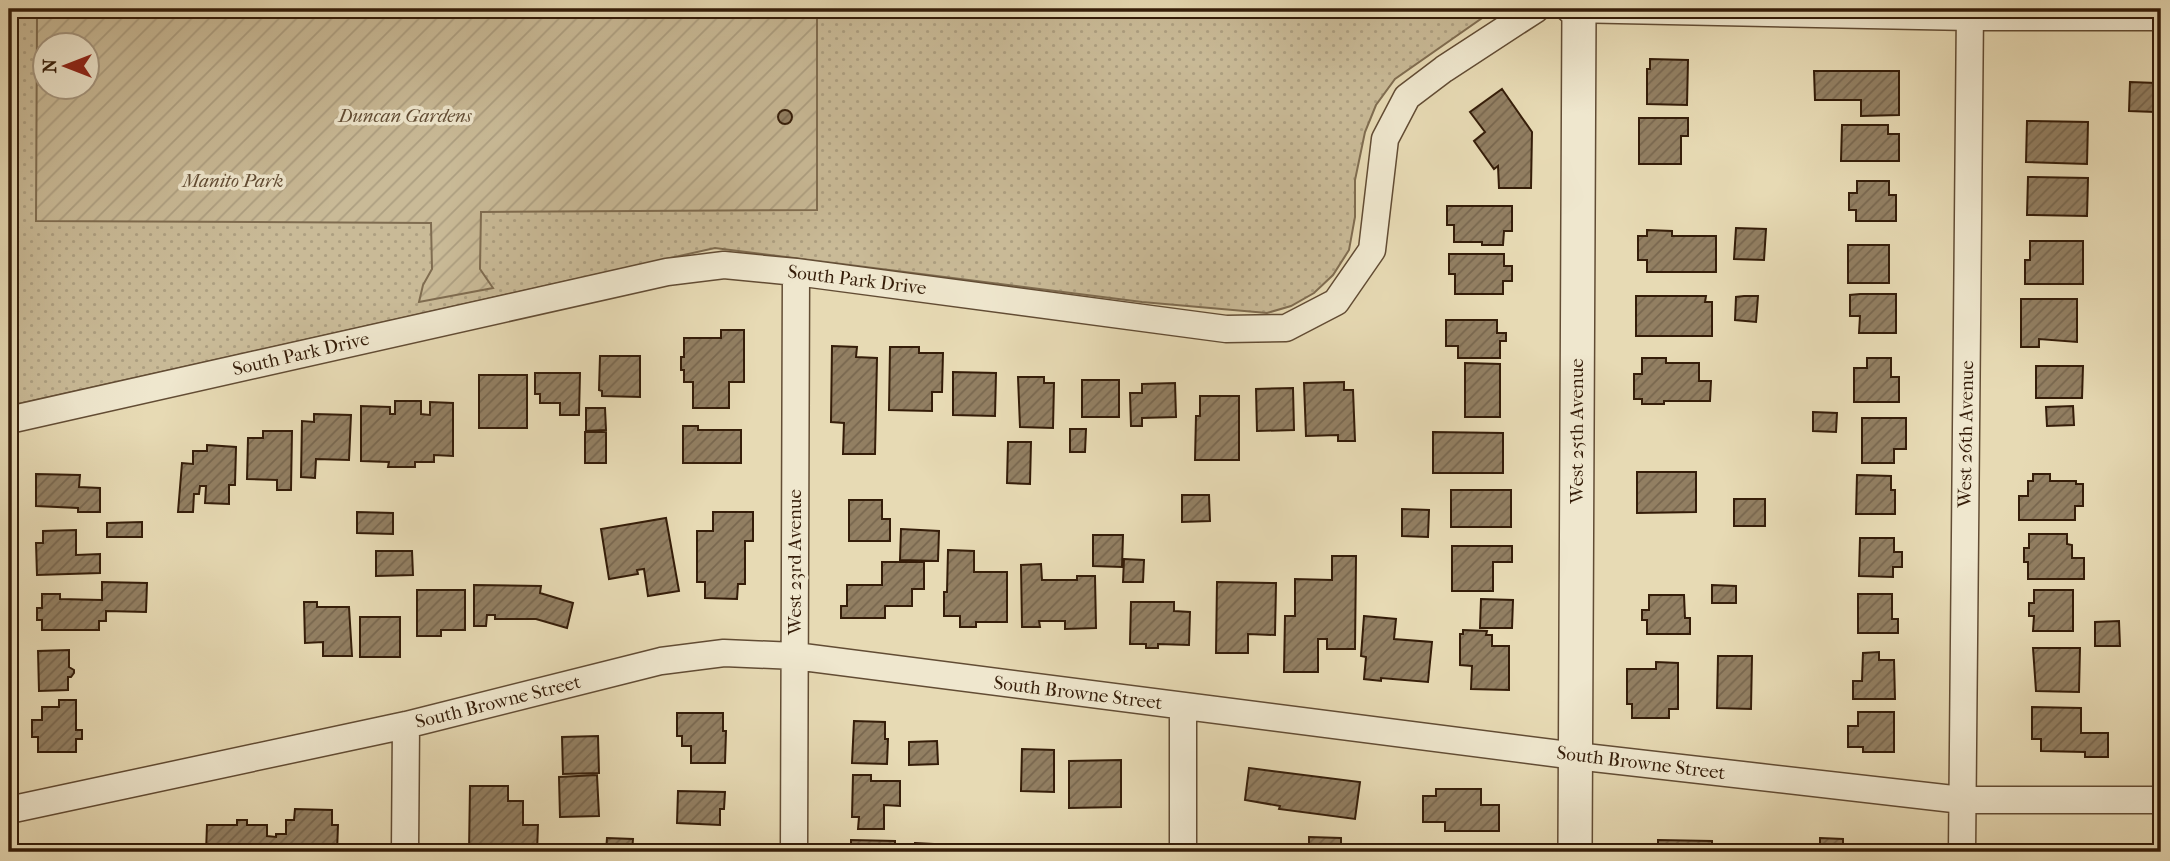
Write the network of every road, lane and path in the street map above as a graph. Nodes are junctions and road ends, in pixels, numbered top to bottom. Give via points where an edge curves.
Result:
1 (1536, 9) edge
2 (1569, 9) edge
3 (1579, 9) edge
4 (1970, 13) edge
5 (2161, 17) edge
6 (796, 272) junction
7 (9, 420) edge
8 (796, 656) junction
9 (1183, 706) junction
10 (406, 725) junction
11 (1576, 756) junction
12 (1962, 800) junction
13 (2161, 800) edge
14 (9, 810) edge
15 (405, 852) edge
16 (794, 852) edge
17 (1183, 852) edge
18 (1575, 852) edge
19 (1962, 852) edge

1 - 6 street, South Park Drive via 1407,97 1385,139 1372,250 1336,302 1286,328 1226,329
2 - 3 street
3 - 4 street
3 - 11 street, West 25th Avenue
4 - 5 street
4 - 12 street, West 26th Avenue
6 - 7 street, South Park Drive via 724,265 667,272
6 - 8 street, West 23rd Avenue
8 - 9 street, South Browne Street
8 - 10 street, South Browne Street via 724,653 661,661
8 - 16 street, West 23rd Avenue
9 - 11 street, South Browne Street
9 - 17 street
10 - 14 street, South Browne Street
10 - 15 street
11 - 12 street, South Browne Street
11 - 18 street, West 25th Avenue
12 - 13 street, South Browne Street
12 - 19 street, West 26th Avenue

